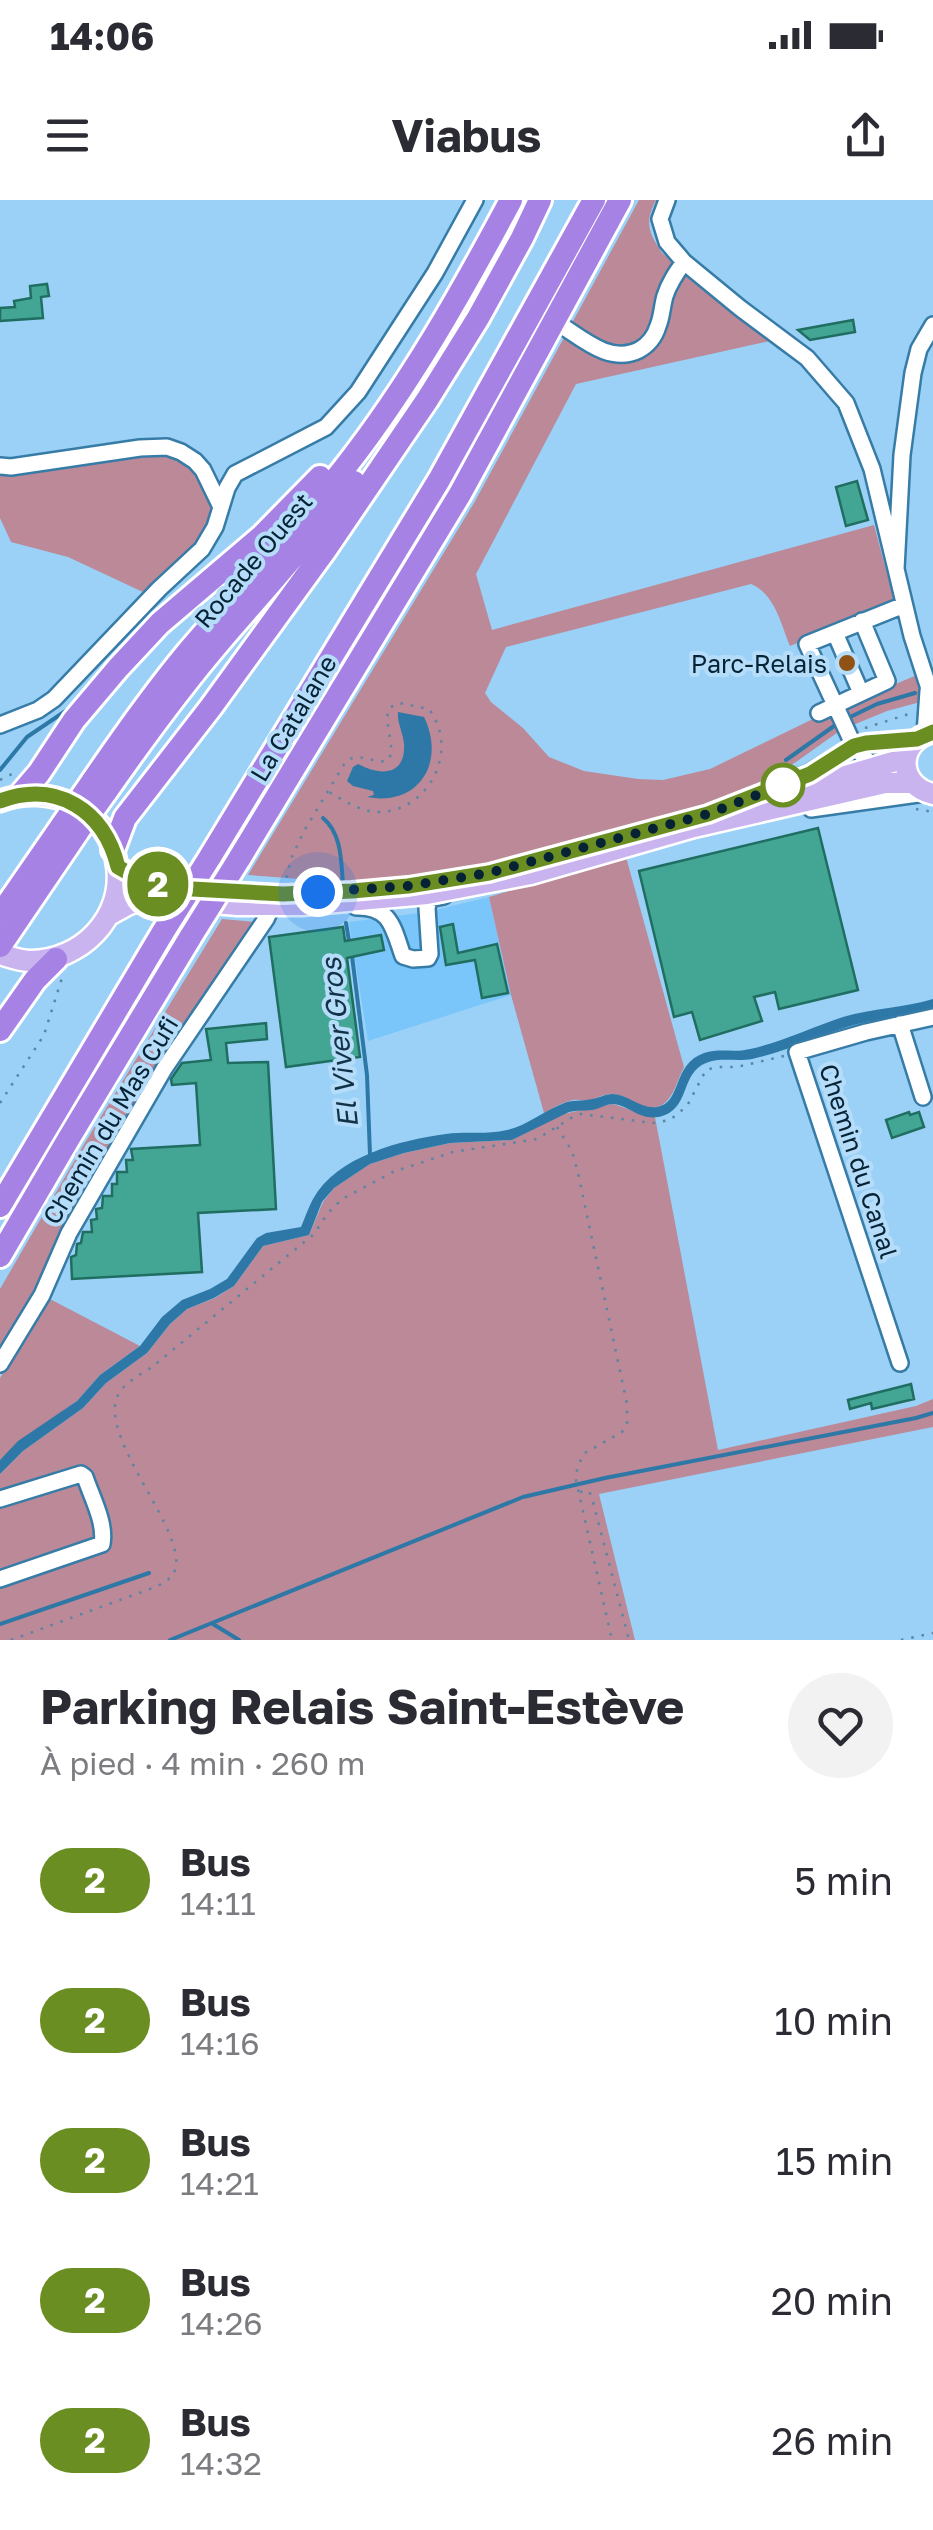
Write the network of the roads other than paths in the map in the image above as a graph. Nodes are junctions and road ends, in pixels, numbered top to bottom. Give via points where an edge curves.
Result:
1 (475, 200) edge
2 (511, 200) edge
3 (530, 200) edge
4 (540, 200) edge
5 (594, 200) edge
6 (620, 200) edge
7 (666, 200) edge
8 (684, 262) junction
9 (470, 278) junction
10 (556, 322) junction
11 (933, 324) edge
12 (0, 466) edge
13 (203, 470) junction
14 (235, 474) junction
15 (220, 507) junction
16 (896, 569) junction
17 (904, 605) junction
18 (862, 621) junction
19 (835, 632) junction
20 (861, 693) junction
21 (931, 696) edge
22 (834, 706) junction
23 (819, 713) dead end
24 (0, 725) edge
25 (925, 735) edge
26 (852, 741) junction
27 (906, 758) junction
28 (874, 768) junction
29 (98, 787) junction
30 (6, 798) edge
31 (926, 799) edge
32 (708, 814) junction
33 (115, 858) junction
34 (531, 874) junction
35 (277, 899) junction
36 (302, 905) junction
37 (109, 915) junction
38 (3, 930) edge
39 (0, 954) edge
40 (59, 958) junction
41 (933, 1017) edge
42 (900, 1024) junction
43 (0, 1030) edge
44 (923, 1098) dead end
45 (0, 1206) edge
46 (0, 1256) edge
47 (900, 1363) dead end
48 (0, 1364) edge
49 (0, 1499) edge
50 (1, 1575) edge

1 - 14 street via 358,392 326,427
2 - 9 highway, Rocade Ouest
3 - 29 highway, Rocade Ouest via 447,351 398,423 295,558
4 - 33 highway via 427,400 212,707 125,818
5 - 45 highway, La Catalane, bridge via 439,480
6 - 10 highway, La Catalane
7 - 8 street via 660,219 667,242
8 - 10 street via 665,295 658,329 633,353 607,353
8 - 16 street via 808,358 846,403 872,469
9 - 29 highway, Rocade Ouest via 347,464 140,713
9 - 30 highway via 324,473 160,623 74,720 39,773
10 - 46 highway, La Catalane, bridge via 450,511
11 - 16 street via 913,374
12 - 13 street via 167,448
13 - 14 street
13 - 15 street
14 - 15 street
15 - 24 street via 202,549 54,699
16 - 17 street
17 - 18 street
17 - 21 street
18 - 19 street
18 - 20 street via 887,681
19 - 20 street
19 - 22 street via 807,644
20 - 22 street
21 - 25 street
22 - 23 street
22 - 26 street
25 - 26 street
25 - 27 main road
26 - 28 street
26 - 32 street via 810,774
27 - 28 main road
27 - 31 main road via 908,776
28 - 32 main road
29 - 38 highway, Rocade Ouest, bridge
30 - 33 main road via 44,794 66,800 102,829
31 - 34 main road via 885,783
32 - 35 main road via 489,873
33 - 35 main road via 141,880
33 - 37 main road via 117,892
34 - 36 main road via 426,894
34 - 36 street via 429,899 428,958 403,956 392,924 371,907
35 - 36 main road
35 - 37 main road via 238,906 144,900
35 - 48 street, Chemin du Mas Cufi via 164,1069
37 - 40 main road via 82,947
39 - 40 main road via 27,961
40 - 43 highway
41 - 42 street, Chemin du Canal
42 - 44 street
42 - 47 street, Chemin du Canal via 797,1052
49 - 50 street via 81,1474 104,1530 102,1544

